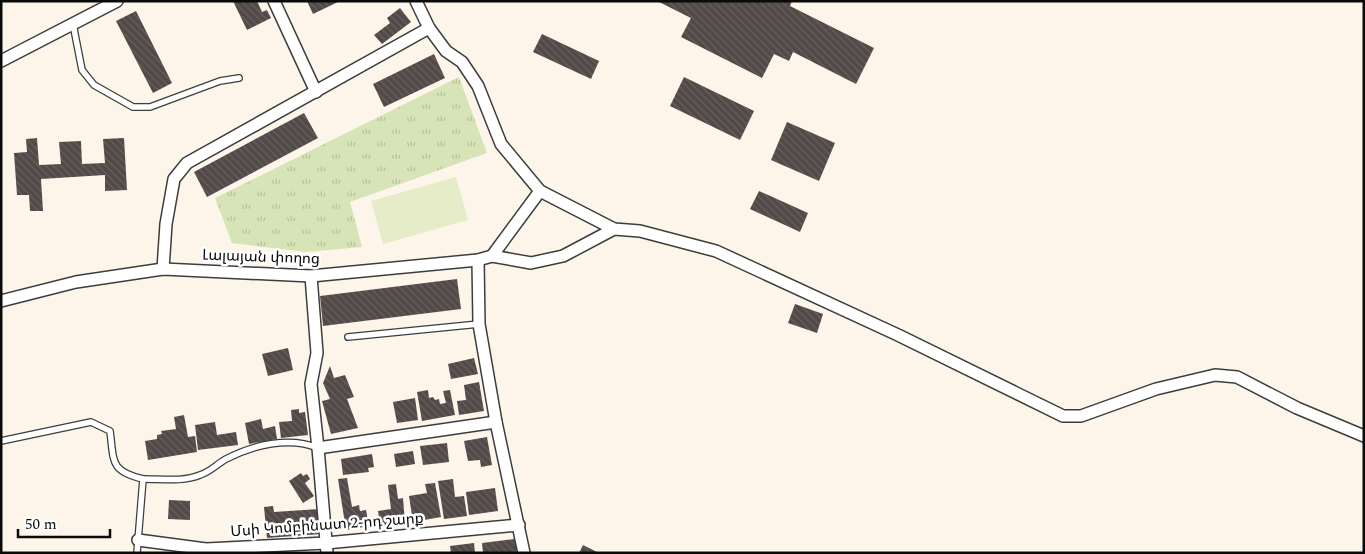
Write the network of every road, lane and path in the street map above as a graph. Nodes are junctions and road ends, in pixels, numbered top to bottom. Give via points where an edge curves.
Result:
1 (117, 1) edge
2 (274, 1) edge
3 (416, 1) edge
4 (73, 24) junction
5 (429, 28) junction
6 (1, 61) edge
7 (239, 78) dead end
8 (316, 92) junction
9 (541, 186) junction
10 (614, 229) junction
11 (492, 256) junction
12 (478, 260) junction
13 (163, 269) junction
14 (311, 276) junction
15 (1, 301) edge
16 (478, 324) junction
17 (348, 337) dead end
18 (496, 422) junction
19 (1364, 436) edge
20 (1, 441) edge
21 (318, 448) junction
22 (143, 479) junction
23 (519, 525) junction
24 (138, 540) junction
25 (326, 548) edge
26 (138, 553) edge
27 (524, 553) edge

1 - 4 street
2 - 8 street
3 - 5 street
4 - 6 street
4 - 7 lane via 82,70 94,85 133,107 150,107
5 - 8 street
5 - 9 street via 446,52 462,62 478,86 501,144
8 - 13 street via 187,163 174,178
9 - 10 street
9 - 11 street
10 - 11 street via 555,258 531,263
10 - 19 street via 640,231 716,251 898,335 1062,416 1081,416 1156,389 1215,375 1237,377 1297,408
11 - 12 street, Լալայան փողոց
12 - 14 street, Լալայան փողոց
12 - 16 street
13 - 14 street, Լալայան փողոց
13 - 15 street, Լալայան փողոց via 76,282
14 - 21 street via 318,354 311,384
16 - 17 lane
16 - 18 street
18 - 21 street
18 - 23 street
20 - 22 lane via 91,422 110,431 118,469
21 - 22 lane via 305,443 262,445 226,459 202,475
21 - 25 street
22 - 24 lane
23 - 25 street, Մսի Կոմբինատ 2-րդ շարք
23 - 27 street
24 - 25 street, Մսի Կոմբինատ 2-րդ շարք via 206,549
24 - 26 lane

